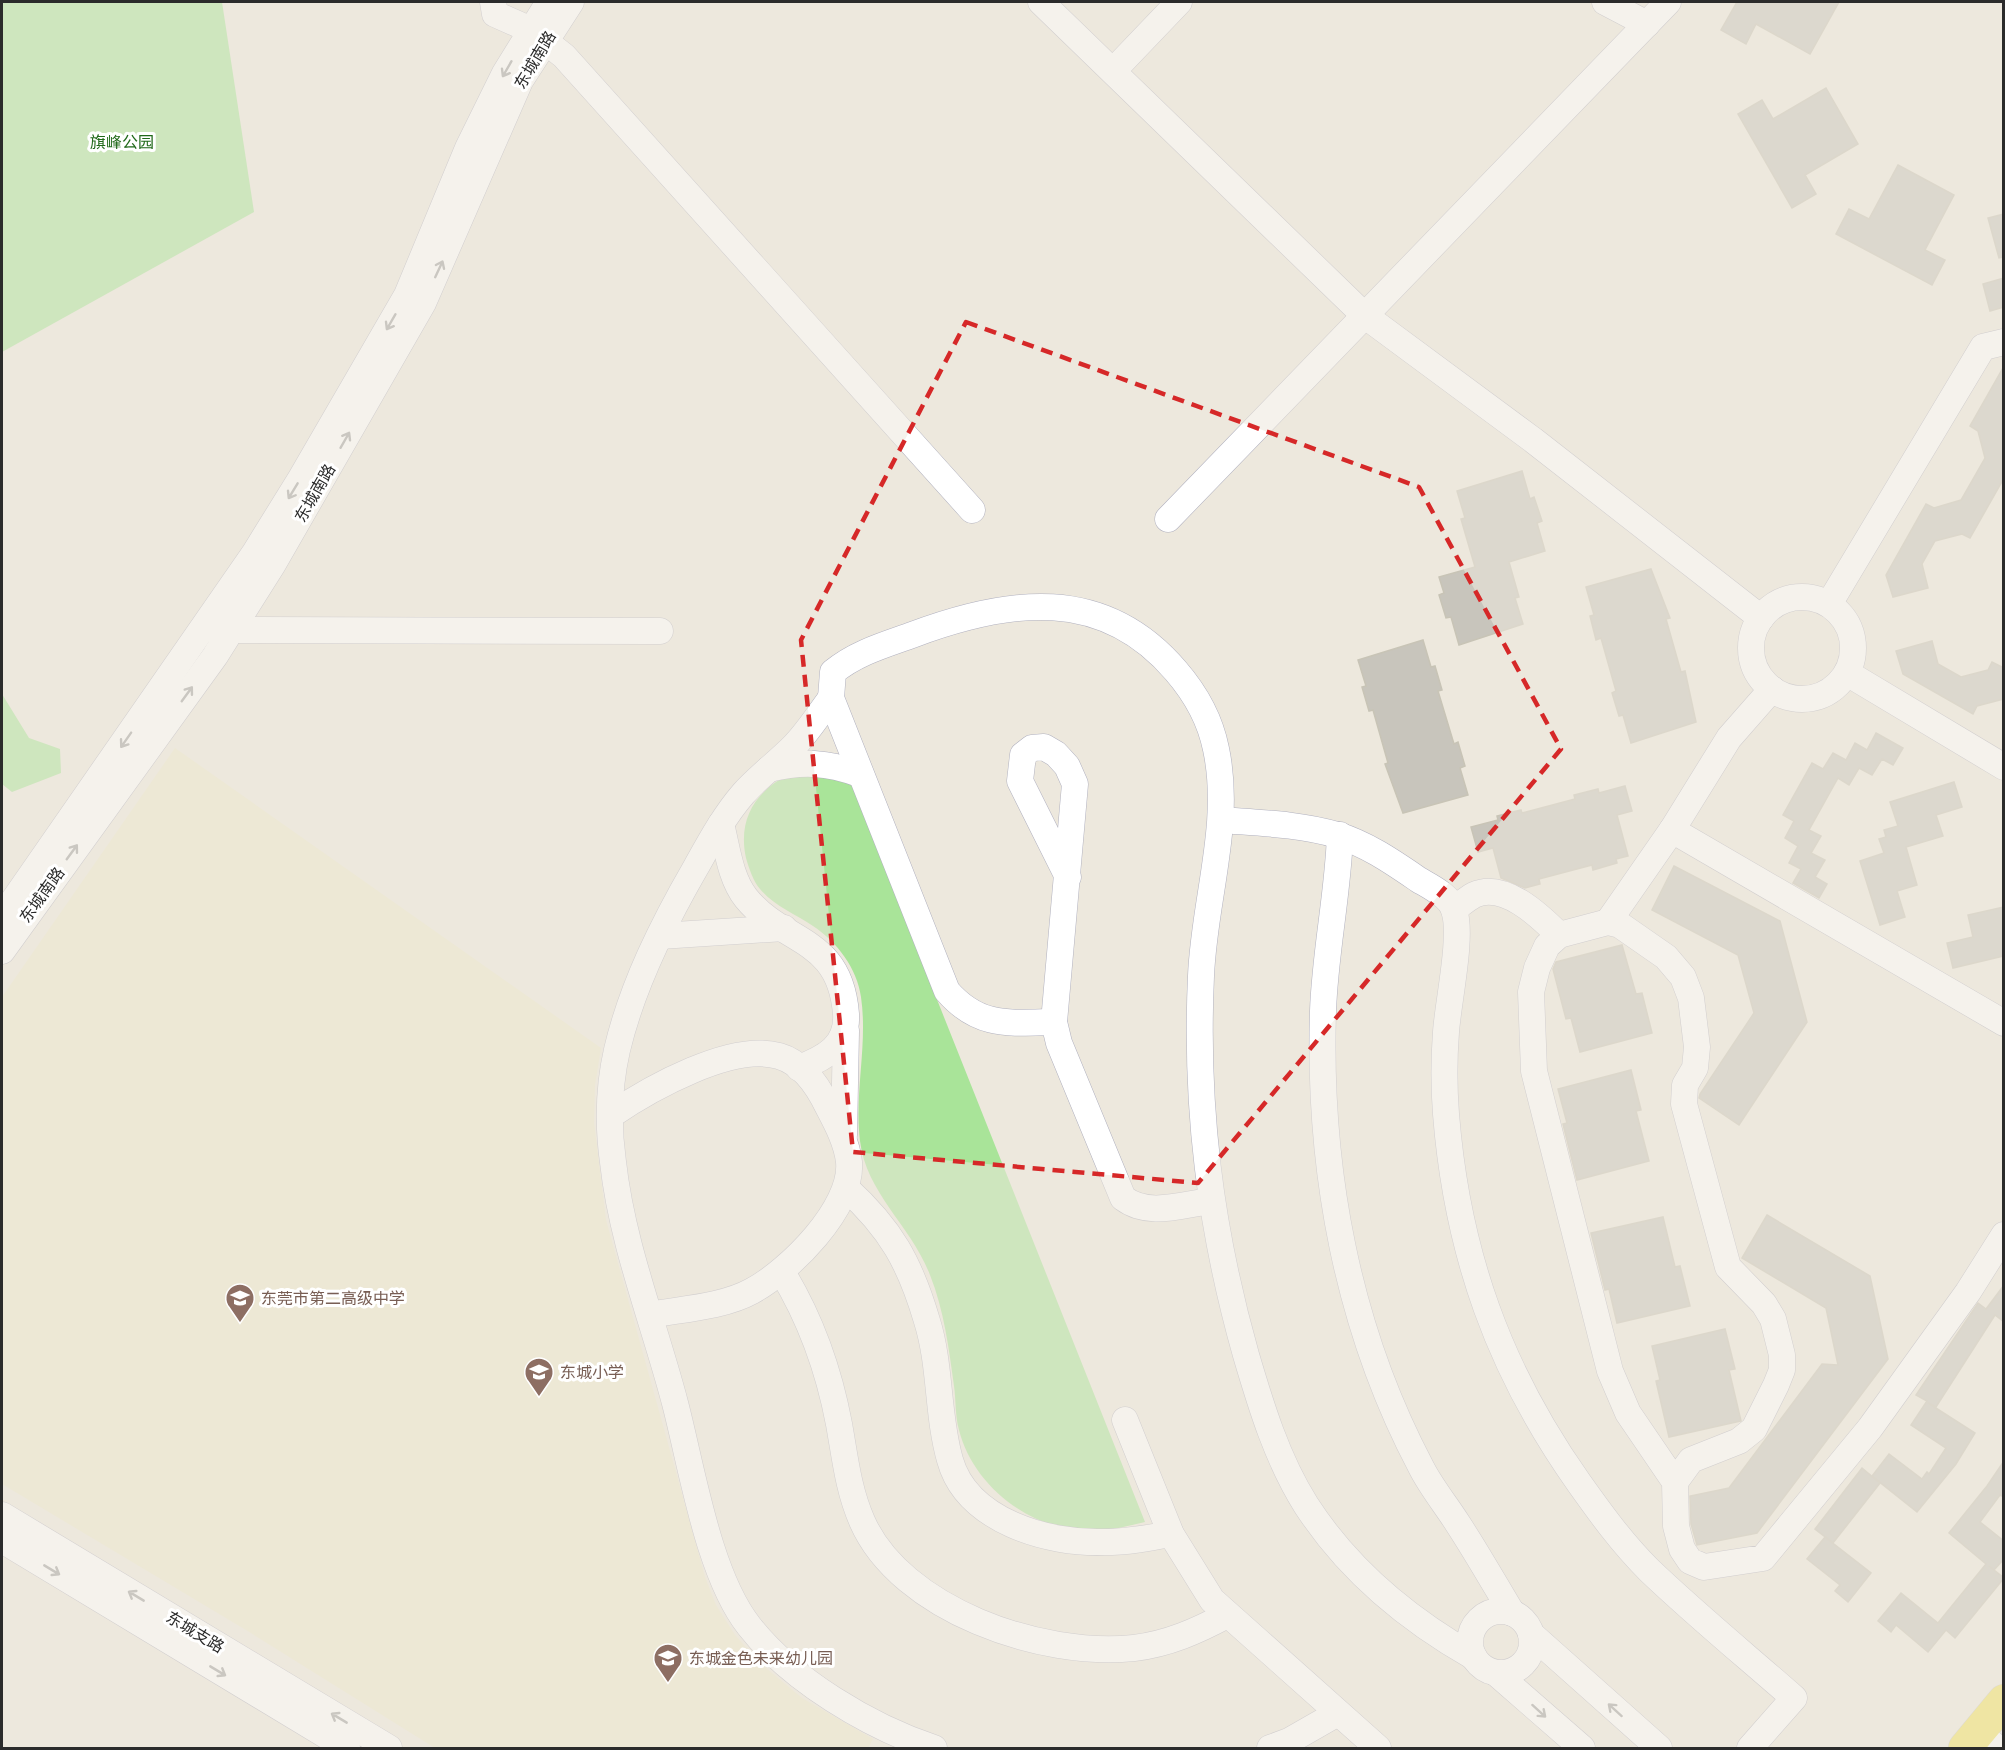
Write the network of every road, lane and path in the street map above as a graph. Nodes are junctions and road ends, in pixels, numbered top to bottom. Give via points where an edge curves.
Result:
1 (494, 2) edge
2 (549, 2) edge
3 (571, 2) edge
4 (1041, 2) edge
5 (1179, 2) edge
6 (1605, 2) edge
7 (1668, 2) edge
8 (1647, 24) junction
9 (539, 36) junction
10 (1113, 71) junction
11 (1365, 315) junction
12 (2004, 342) edge
13 (972, 510) dead end
14 (1168, 519) dead end
15 (1829, 604) junction
16 (1761, 618) junction
17 (203, 629) junction
18 (660, 631) dead end
19 (230, 632) junction
20 (1847, 673) junction
21 (1772, 689) junction
22 (831, 698) junction
23 (2004, 767) edge
24 (768, 770) junction
25 (859, 774) junction
26 (1221, 820) junction
27 (721, 824) junction
28 (1672, 830) junction
29 (1340, 835) junction
30 (1068, 877) dead end
31 (1454, 909) junction
32 (2, 917) edge
33 (1608, 922) junction
34 (784, 928) junction
35 (1559, 935) junction
36 (660, 936) junction
37 (2, 951) edge
38 (1054, 1022) junction
39 (846, 1023) junction
40 (2004, 1023) edge
41 (799, 1068) junction
42 (612, 1115) junction
43 (844, 1141) junction
44 (846, 1188) junction
45 (1210, 1201) junction
46 (2004, 1235) edge
47 (782, 1272) junction
48 (650, 1315) junction
49 (1125, 1420) dead end
50 (1675, 1482) junction
51 (2, 1515) edge
52 (1171, 1534) junction
53 (2, 1540) edge
54 (1512, 1613) junction
55 (1227, 1615) junction
56 (1531, 1634) junction
57 (1474, 1657) junction
58 (1496, 1673) junction
59 (2004, 1701) edge
60 (1338, 1713) junction
61 (1974, 1745) edge
62 (347, 1749) edge
63 (389, 1749) edge
64 (934, 1749) edge
65 (1270, 1749) edge
66 (1378, 1749) edge
67 (1582, 1749) edge
68 (1659, 1749) edge
69 (1750, 1749) edge

1 - 9 street via 495,14
2 - 9 street, 东城南路
3 - 9 street, 东城南路
4 - 10 street
5 - 10 street
6 - 8 street
7 - 8 street
8 - 11 street
9 - 13 street via 603,98
9 -> 17 street, 东城南路 via 505,73 468,148 408,295 260,544
19 -> 9 street, 东城南路 via 423,303
10 - 11 street
11 - 14 street
11 - 16 street
12 - 15 street via 1983,347
15 - 16 street via 1795,597 1777,604
15 - 20 street via 1848,626 1854,648
16 - 21 street via 1752,650 1755,666
17 - 19 street
17 -> 32 street, 东城南路
18 - 19 street
37 -> 19 street, 东城南路
20 - 21 street via 1835,688 1815,698 1787,697
20 - 23 street
21 - 28 street via 1729,738
22 - 24 street via 795,746
22 - 25 street
22 - 26 street via 833,672 849,658 944,623 999,610 1045,605 1087,610 1126,628 1160,652 1188,684 1206,716 1216,748
24 - 25 street via 805,763 842,767
24 - 27 street via 746,790
25 - 38 street via 946,991 973,1014 997,1023
26 - 29 street via 1301,827
26 - 45 street via 1208,895 1200,1004 1202,1125
27 - 34 street via 744,896
27 - 36 street
28 - 33 street
28 - 40 street
29 - 31 street via 1388,859 1443,895
29 - 54 street via 1323,1009 1323,1070 1334,1207 1348,1276 1368,1348 1422,1468
30 - 38 street
31 - 35 street via 1476,894 1500,894 1532,908
31 - 69 street via 1456,938 1445,1035 1446,1110 1453,1188 1485,1310 1513,1376 1542,1428 1611,1528 1648,1569 1794,1698
33 - 35 street
33 - 50 street via 1620,925 1666,957 1683,977 1696,1026 1697,1047 1695,1068 1685,1085 1684,1104 1728,1267 1764,1304 1773,1319 1782,1355 1782,1370 1754,1429 1739,1442 1691,1460
34 - 36 street
34 - 39 street via 825,957 845,999
35 - 50 street via 1546,946 1531,992 1534,1071 1610,1371 1628,1413
36 - 42 street via 639,981 616,1051
38 - 45 street via 1059,1043 1123,1198 1135,1207 1153,1209
39 - 41 street via 841,1041 831,1054
39 - 43 street
41 - 42 street via 779,1056 741,1055 684,1073 644,1092
41 - 43 street via 818,1086
42 - 48 street via 612,1160 622,1217
43 - 44 street via 849,1163
44 - 47 street via 806,1248
44 - 52 street via 874,1213 895,1242 912,1276 928,1324 943,1432 961,1486 1002,1519 1063,1540 1103,1542
45 - 57 street via 1228,1291 1254,1384 1275,1446 1306,1504 1346,1557 1392,1603
46 - 50 street via 1870,1428 1763,1558 1716,1567 1690,1561 1676,1526
47 - 48 street via 749,1293
47 - 55 street via 813,1332 829,1380 851,1495 874,1546 900,1572 954,1609 995,1629 1041,1643 1092,1649 1134,1648 1189,1635
48 - 64 street via 720,1571 730,1597 748,1625 812,1685 866,1717
49 - 52 street
63 -> 51 street, 东城支路
52 - 55 street via 1196,1578
53 -> 62 street, 东城支路
54 - 56 street via 1521,1618
54 - 57 street via 1494,1612 1478,1621 1470,1638
55 - 60 street
56 - 58 street via 1531,1649 1524,1663 1512,1671
68 -> 56 street
57 - 58 street
58 -> 67 street
59 - 61 main road
60 - 65 street
60 - 66 street

